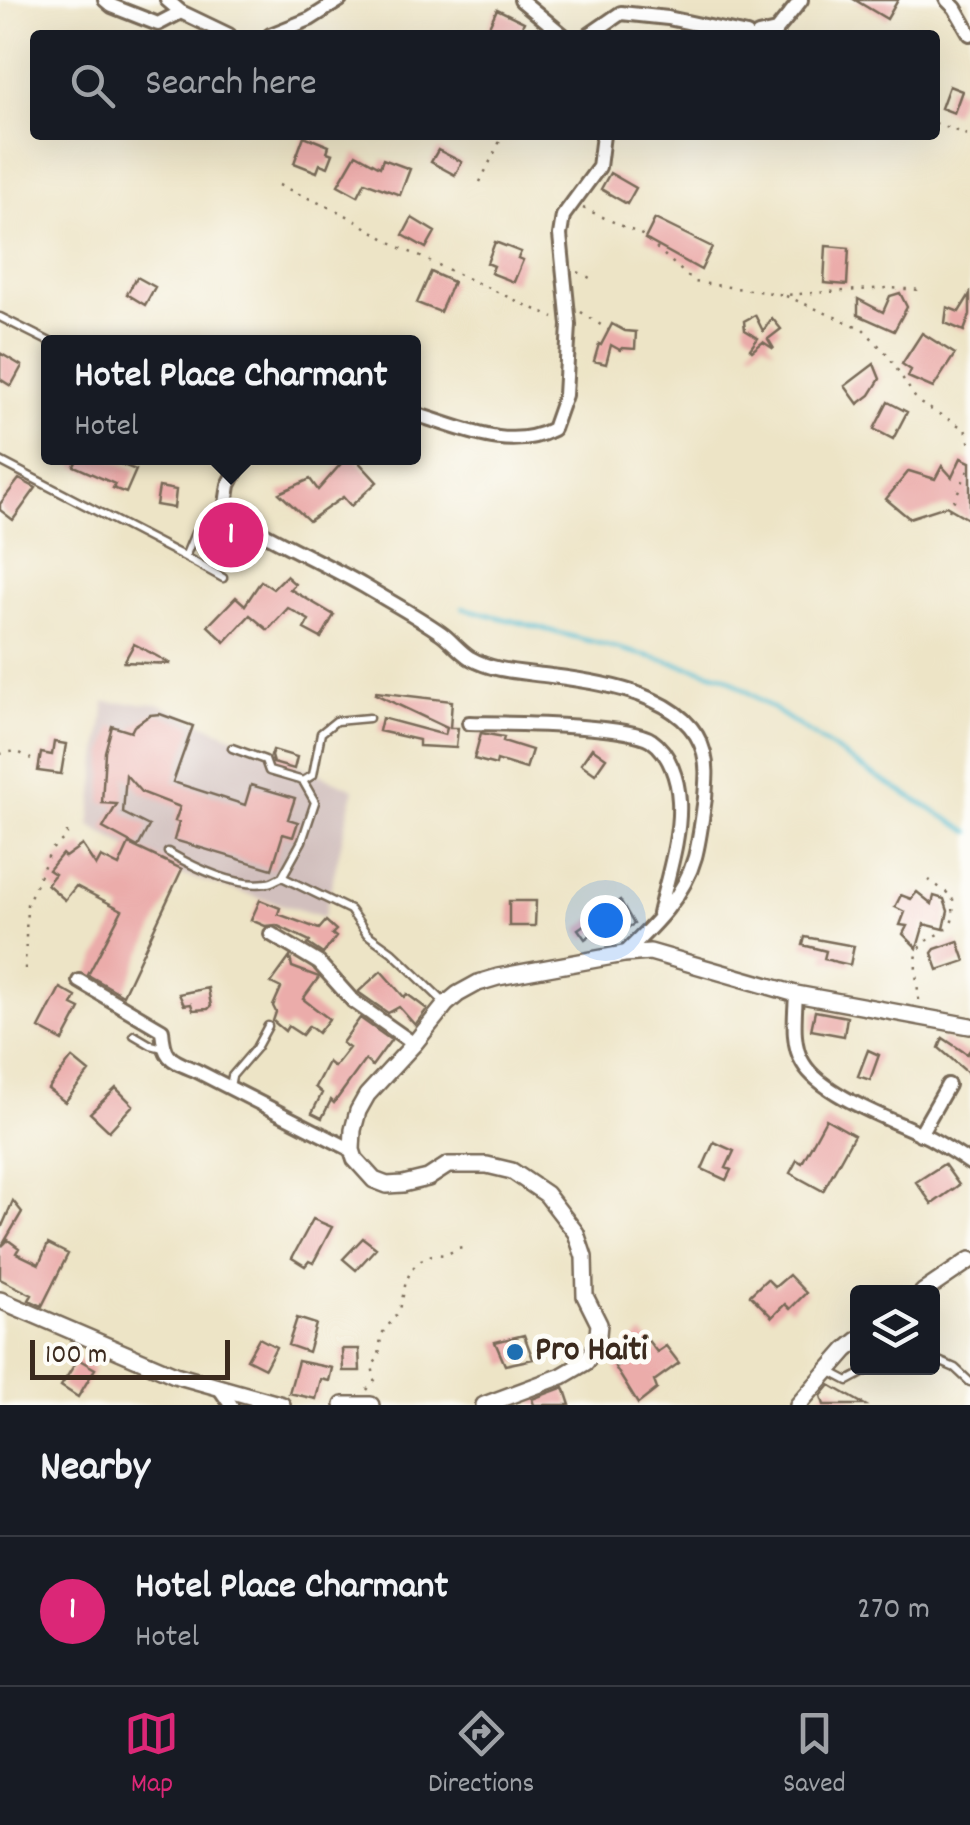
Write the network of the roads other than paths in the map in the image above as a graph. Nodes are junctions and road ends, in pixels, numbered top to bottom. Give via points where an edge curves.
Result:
1 (106, 0) edge
2 (167, 0) edge
3 (340, 0) edge
4 (521, 0) edge
5 (801, 0) edge
6 (947, 0) edge
7 (181, 12) junction
8 (219, 30) edge
9 (283, 30) edge
10 (557, 30) edge
11 (596, 30) edge
12 (724, 30) edge
13 (777, 30) edge
14 (970, 34) edge
15 (603, 140) edge
16 (0, 317) edge
17 (41, 338) edge
18 (421, 416) edge
19 (0, 461) edge
20 (238, 465) edge
21 (236, 518) junction
22 (185, 557) junction
23 (223, 578) dead end
24 (368, 718) dead end
25 (469, 723) dead end
26 (232, 748) dead end
27 (303, 781) junction
28 (168, 852) dead end
29 (282, 877) junction
30 (658, 921) junction
31 (271, 934) dead end
32 (624, 954) junction
33 (78, 981) dead end
34 (796, 994) junction
35 (446, 1004) junction
36 (268, 1026) dead end
37 (970, 1026) edge
38 (134, 1034) dead end
39 (414, 1044) junction
40 (163, 1048) junction
41 (948, 1086) dead end
42 (230, 1087) junction
43 (920, 1134) junction
44 (352, 1150) junction
45 (970, 1163) edge
46 (970, 1260) edge
47 (932, 1285) edge
48 (0, 1300) edge
49 (850, 1347) edge
50 (940, 1361) edge
51 (828, 1370) junction
52 (859, 1375) edge
53 (970, 1382) edge
54 (220, 1389) junction
55 (356, 1404) edge
56 (231, 1405) edge
57 (282, 1405) edge
58 (343, 1405) edge
59 (371, 1405) edge
60 (484, 1405) edge
61 (798, 1405) edge

1 - 7 street via 158,24
2 - 7 street
3 - 9 street
4 - 10 street
5 - 13 street
6 - 14 street
7 - 8 street
11 - 12 street via 621,13
15 - 18 street via 599,167 563,216 569,326 565,394 553,429 504,440
16 - 17 lane
19 - 22 lane
20 - 21 street via 226,504
21 - 22 lane via 195,533
21 - 30 street via 360,584 470,658 508,671 637,692 681,717 704,748 706,791 694,860
22 - 23 lane
24 - 27 lane via 336,721 321,733 313,775
25 - 30 street via 614,730 655,742 668,759 679,802
26 - 27 lane via 265,760 269,771
27 - 29 lane via 315,802
28 - 29 lane via 236,881
29 - 35 lane via 350,910 367,934
30 - 32 street
31 - 39 street via 319,963 353,1002
32 - 34 street via 650,952
32 - 35 street via 498,977
33 - 40 street via 162,1030
34 - 37 street
34 - 43 street via 796,1042 812,1075
35 - 39 street
36 - 42 lane
38 - 40 lane
39 - 44 street via 367,1095
40 - 42 street via 174,1061
41 - 43 street
42 - 44 street
43 - 45 street
44 - 60 street via 374,1180 386,1185 428,1178 448,1165 512,1171 546,1194 576,1234 585,1296 599,1324 597,1345 586,1362 562,1376
46 - 47 street
48 - 54 street
49 - 51 street
50 - 53 lane
51 - 52 lane via 848,1381
51 - 61 street
54 - 56 street
54 - 57 street
55 - 58 street
55 - 59 street

